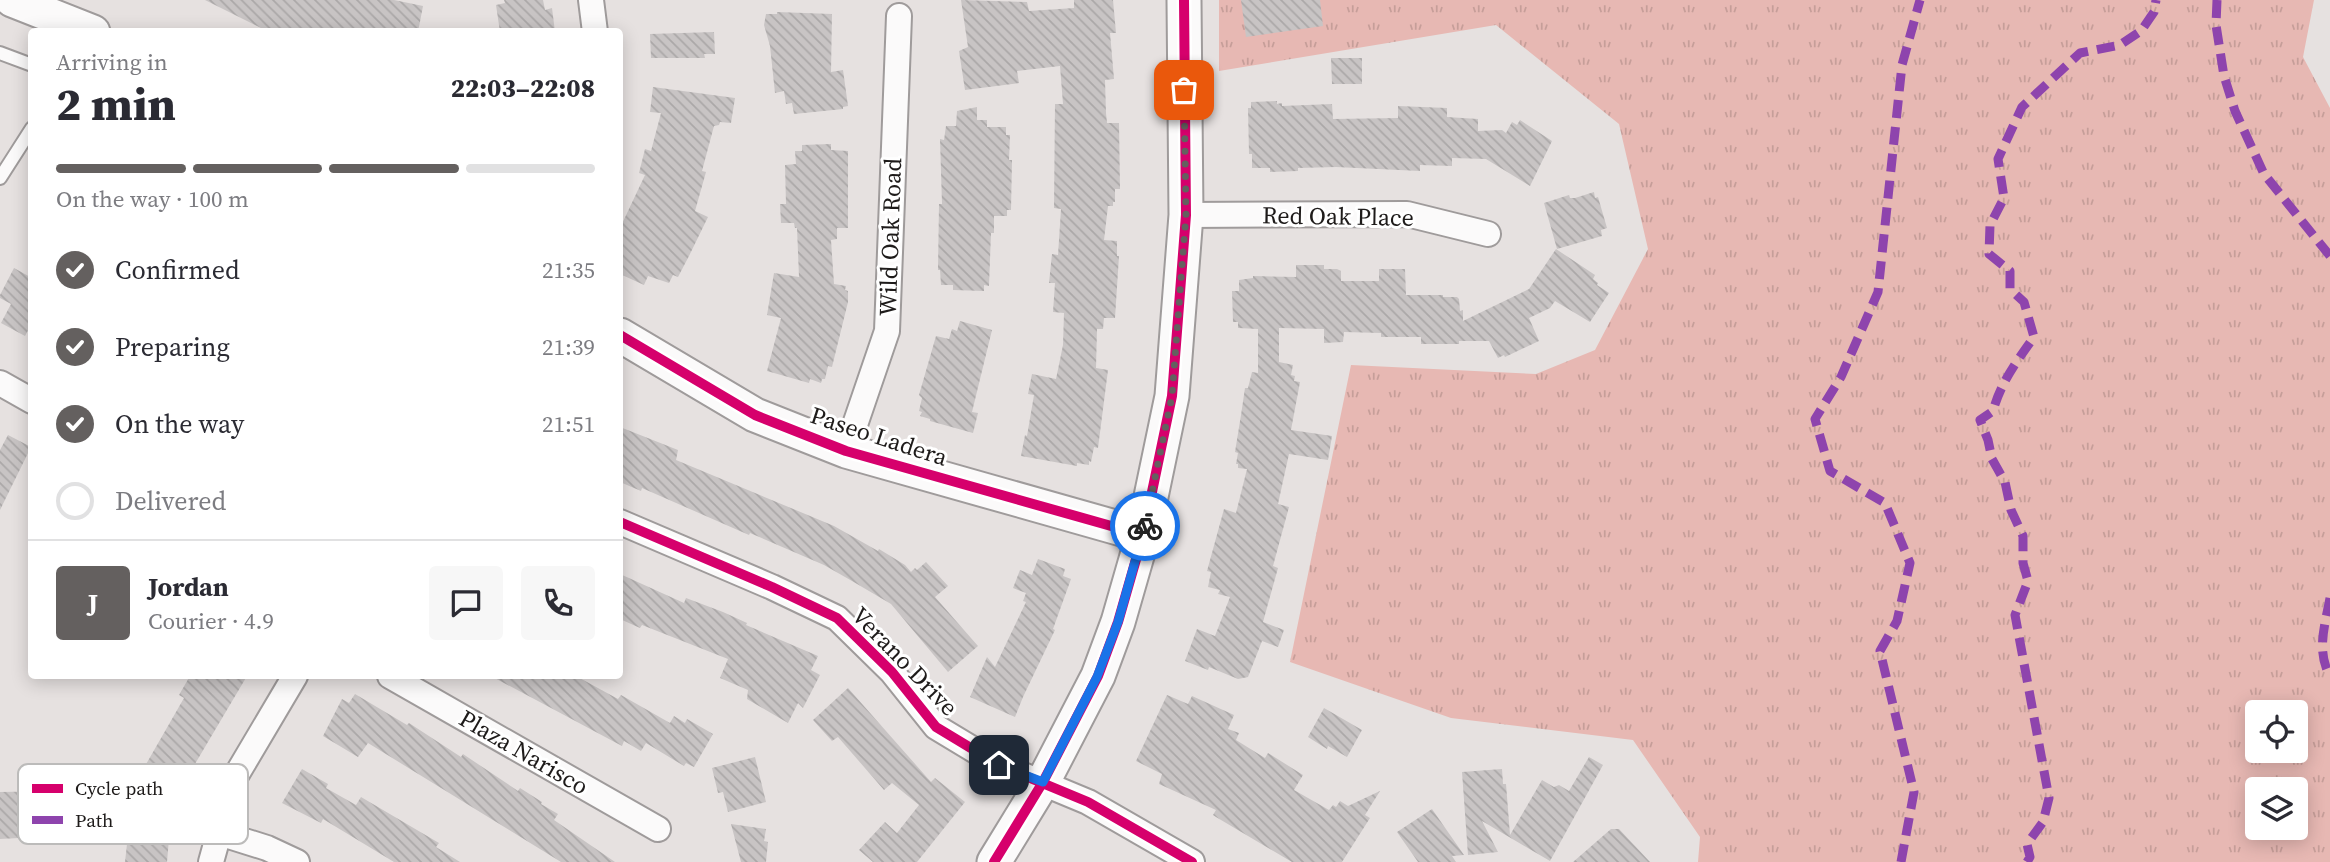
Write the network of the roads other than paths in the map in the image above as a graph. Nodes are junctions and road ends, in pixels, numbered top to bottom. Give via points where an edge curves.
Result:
1 (12, 0) edge
2 (591, 0) edge
3 (1184, 0) edge
4 (899, 16) dead end
5 (59, 25) edge
6 (594, 28) edge
7 (0, 54) edge
8 (28, 64) edge
9 (28, 134) edge
10 (0, 178) edge
11 (1186, 215) junction
12 (1488, 234) dead end
13 (623, 337) edge
14 (0, 383) edge
15 (28, 399) edge
16 (846, 452) junction
17 (623, 523) edge
18 (1143, 535) junction
19 (293, 679) edge
20 (395, 679) edge
21 (243, 764) edge
22 (1043, 782) junction
23 (657, 829) dead end
24 (248, 842) edge
25 (216, 844) edge
26 (211, 862) edge
27 (297, 862) edge
28 (994, 862) edge
29 (1192, 862) edge

1 - 5 street
2 - 6 street
3 - 11 street
4 - 16 street, Wild Oak Road via 887,331
7 - 8 lane
9 - 10 lane
11 - 12 street, Red Oak Place via 1407,214
11 - 18 street via 1172,396
13 - 16 street, Paseo Ladera via 755,415
14 - 15 street
16 - 18 street, Paseo Ladera
17 - 22 street, Verano Drive via 837,618 891,672 936,727 999,765
18 - 22 street via 1097,677
19 - 21 street
20 - 23 street, Plaza Narisco
22 - 28 street
22 - 29 street, Verano Drive via 1088,802
24 - 27 street
25 - 26 street

